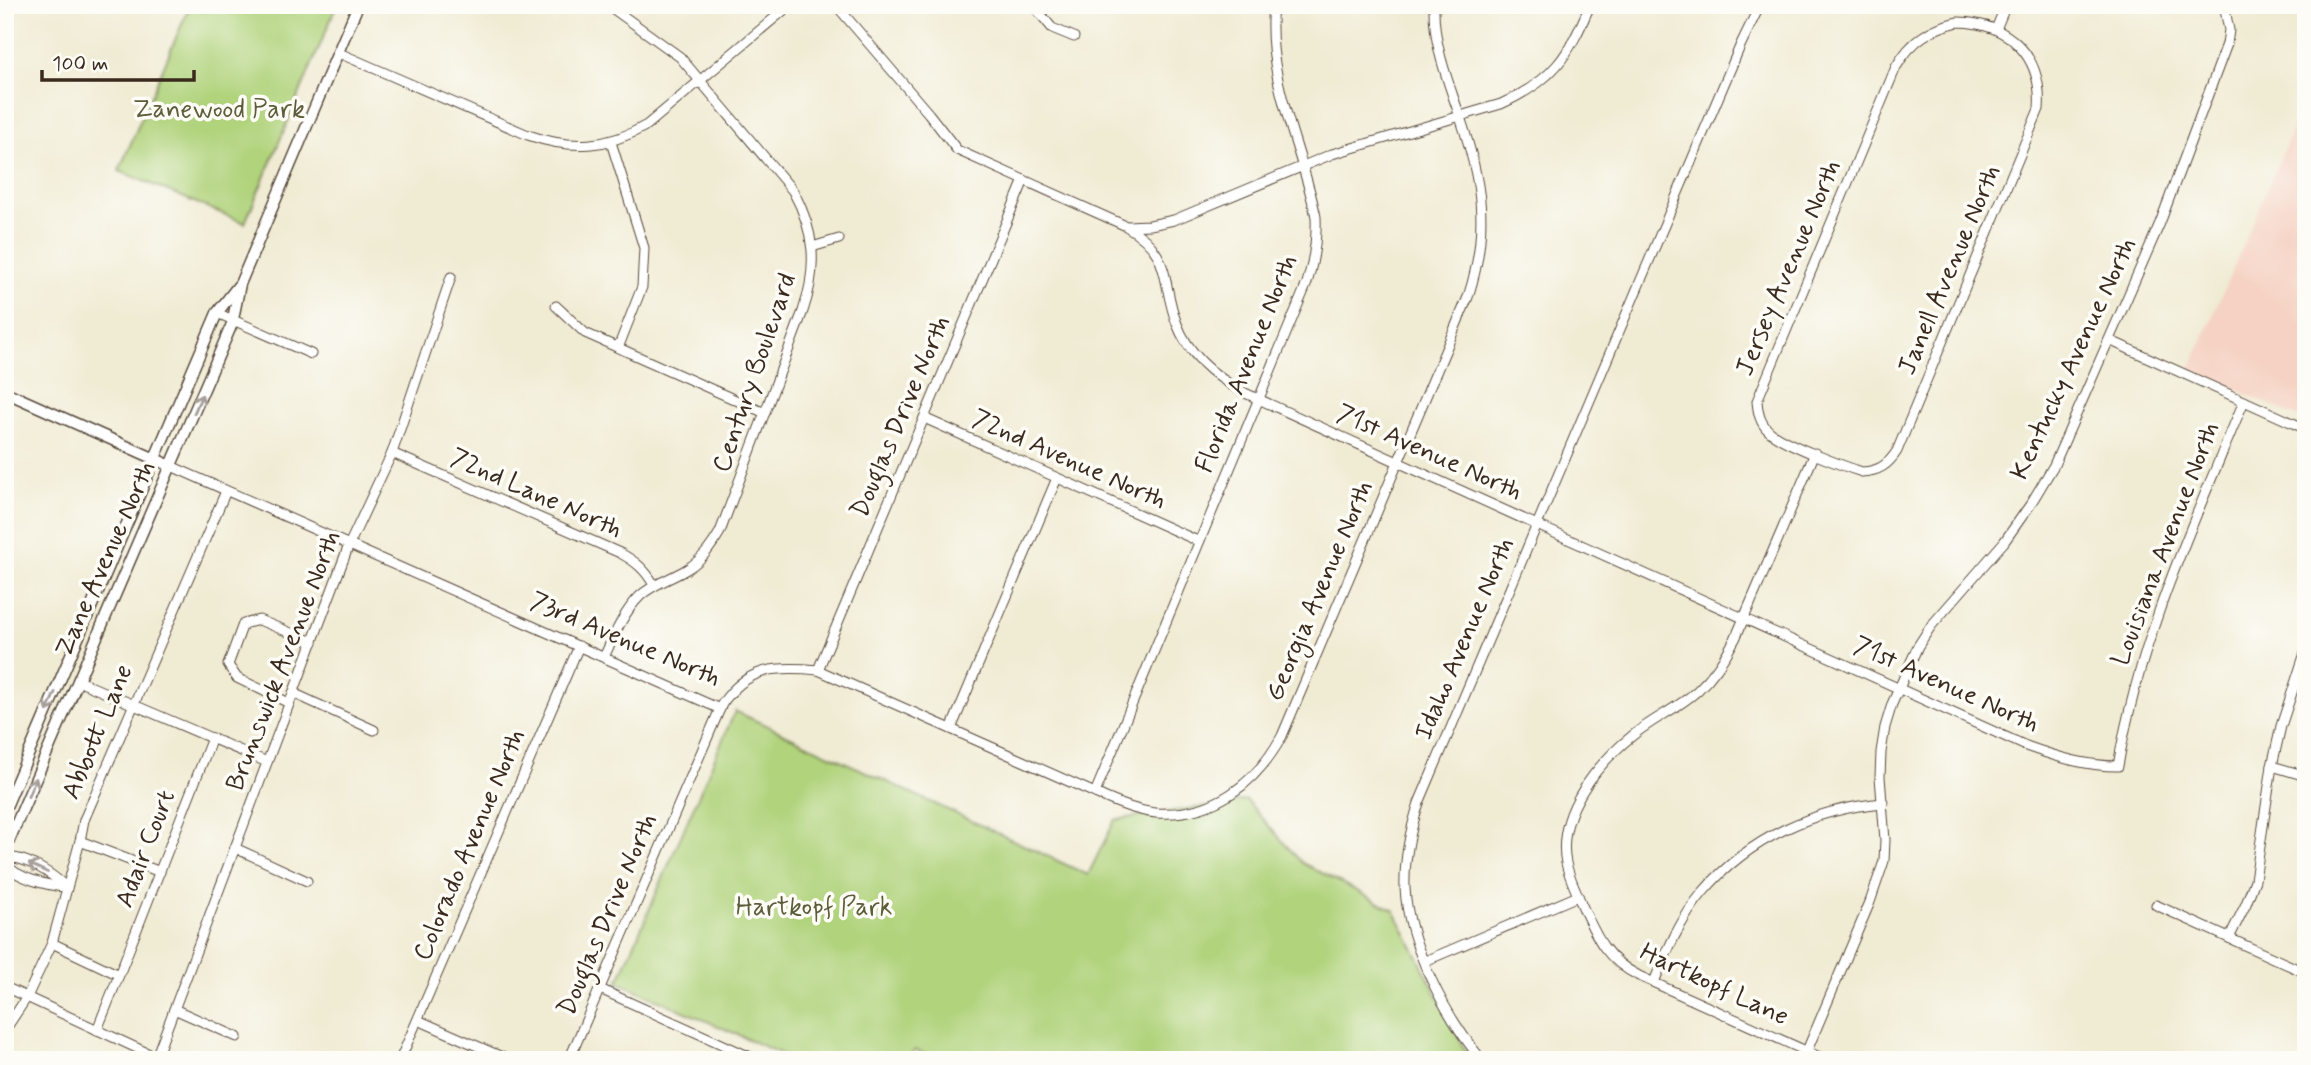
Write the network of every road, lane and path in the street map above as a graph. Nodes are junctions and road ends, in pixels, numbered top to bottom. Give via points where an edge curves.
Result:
1 (358, 5) edge
2 (608, 5) edge
3 (790, 5) edge
4 (836, 5) edge
5 (1033, 5) edge
6 (1273, 5) edge
7 (1434, 5) edge
8 (1590, 5) edge
9 (1760, 5) edge
10 (2006, 5) edge
11 (2224, 5) edge
12 (1996, 29) junction
13 (1074, 37) dead end
14 (339, 52) junction
15 (701, 80) junction
16 (1460, 116) junction
17 (611, 142) junction
18 (1303, 166) junction
19 (1024, 180) junction
20 (1126, 226) junction
21 (839, 239) dead end
22 (812, 247) junction
23 (451, 277) dead end
24 (240, 284) junction
25 (556, 306) dead end
26 (217, 313) junction
27 (233, 320) junction
28 (2109, 340) junction
29 (618, 348) junction
30 (311, 354) dead end
31 (5, 392) edge
32 (1257, 399) junction
33 (2244, 401) junction
34 (765, 413) junction
35 (924, 418) junction
36 (2306, 429) edge
37 (392, 453) junction
38 (1815, 453) junction
39 (155, 459) junction
40 (1398, 462) junction
41 (171, 466) junction
42 (1057, 478) junction
43 (226, 491) junction
44 (1536, 524) junction
45 (1198, 541) junction
46 (349, 545) junction
47 (654, 585) junction
48 (1744, 618) junction
49 (313, 642) junction
50 (579, 646) junction
51 (2306, 650) edge
52 (604, 657) junction
53 (818, 670) junction
54 (78, 681) junction
55 (1899, 688) junction
56 (291, 698) junction
57 (133, 705) junction
58 (720, 709) junction
59 (951, 729) junction
60 (374, 730) dead end
61 (1282, 736) joint
62 (212, 738) junction
63 (2122, 744) joint
64 (267, 762) junction
65 (2272, 766) junction
66 (2306, 776) edge
67 (1095, 793) junction
68 (1883, 803) junction
69 (5, 809) edge
70 (80, 841) junction
71 (235, 848) junction
72 (5, 850) edge
73 (5, 858) edge
74 (5, 863) edge
75 (160, 872) junction
76 (307, 881) dead end
77 (66, 887) junction
78 (1578, 896) junction
79 (2156, 905) dead end
80 (2229, 938) junction
81 (52, 943) junction
82 (1425, 961) junction
83 (2306, 973) edge
84 (119, 975) junction
85 (1654, 982) junction
86 (5, 987) edge
87 (600, 989) junction
88 (27, 997) junction
89 (174, 1009) junction
90 (418, 1020) junction
91 (5, 1030) edge
92 (97, 1030) junction
93 (237, 1037) dead end
94 (1805, 1055) edge
95 (737, 1056) edge
96 (155, 1058) edge
97 (400, 1060) edge
98 (509, 1060) edge
99 (569, 1060) edge
100 (757, 1060) edge
101 (1482, 1060) edge
102 (1826, 1060) edge

1 - 14 street, Zane Avenue North
2 - 15 street, Century Boulevard via 680,57
3 - 15 street
4 - 19 street, 71st Avenue North via 957,150
5 - 13 street via 1052,28
6 - 18 street, Florida Avenue North via 1277,74
7 - 16 street via 1436,40
8 - 16 street via 1554,71 1502,104
9 - 44 street, Idaho Avenue North
10 - 12 street
11 - 28 street, Kentucky Avenue North via 2227,44 2160,223
12 - 38 street, Janell Avenue North via 2023,49 2032,62 2039,109 1897,451 1883,467 1862,472
12 - 38 street, Jersey Avenue North via 1970,22 1943,25 1915,41 1896,67 1757,401 1770,432
14 - 17 street via 548,142 569,146
14 - 24 street, Zane Avenue North
15 - 17 street via 647,125
15 - 22 street, Century Boulevard via 793,191
16 - 18 street
16 - 40 street, Georgia Avenue North via 1480,192 1481,245 1468,297
17 - 29 street via 644,248 642,287
18 - 20 street via 1174,220
18 - 32 street, Florida Avenue North via 1316,217 1314,261
19 - 20 street, 71st Avenue North
19 - 35 street, Douglas Drive North
20 - 32 street, 71st Avenue North via 1141,235 1163,263 1170,305 1190,348 1224,382
21 - 22 street
22 - 34 street, Century Boulevard via 809,293
23 - 37 street, Brunswick Avenue North
24 - 26 street, Zane Avenue North
24 - 27 street, Zane Avenue North
25 - 29 street via 585,333
26 - 27 street
26 - 39 street, Zane Avenue North
27 - 30 street
41 -> 27 street, Zane Avenue North
28 - 33 street
28 - 55 street, Kentucky Avenue North via 2054,465 2030,505 1931,626
29 - 34 street
31 - 39 street, 73rd Avenue North
32 - 40 street, 71st Avenue North
32 - 45 street, Florida Avenue North
33 - 36 street
33 - 63 street, Louisiana Avenue North via 2149,635
34 - 47 street, Century Boulevard via 711,547 686,570
35 - 42 street, 72nd Avenue North
35 - 53 street, Douglas Drive North
37 - 46 street, Brunswick Avenue North
37 - 47 street, 72nd Lane North via 620,553 647,572
38 - 48 street
39 - 41 street, 73rd Avenue North
39 -> 69 street, Zane Avenue North
40 - 44 street, 71st Avenue North
40 - 61 street, Georgia Avenue North
41 - 43 street, 73rd Avenue North
41 - 54 street, Zane Avenue North
42 - 45 street, 72nd Avenue North
42 - 59 street
43 - 46 street, 73rd Avenue North
43 - 57 street, Abbott Lane
44 - 48 street, 71st Avenue North
44 - 82 street, Idaho Avenue North via 1410,831 1405,891
45 - 67 street, Florida Avenue North
46 - 49 street, Brunswick Avenue North
46 - 50 street, 73rd Avenue North
47 - 52 street, Century Boulevard via 628,609
48 - 55 street, 71st Avenue North
48 - 78 street via 1712,677 1631,736 1591,779 1576,803 1565,842 1566,862
49 - 56 street, Brunswick Avenue North
49 - 56 street via 259,620 243,624 233,647 228,665 237,678
50 - 52 street, 73rd Avenue North
50 - 90 street, Colorado Avenue North
51 - 65 street
52 - 58 street, 73rd Avenue North
53 - 58 street, 73rd Avenue North via 758,673 731,691
53 - 59 street, 73rd Avenue North
54 - 57 street
72 -> 54 street, Zane Avenue North
55 - 63 street, 71st Avenue North via 2026,746 2077,762 2118,766
55 - 68 street, Kentucky Avenue North via 1881,752
56 - 60 street
56 - 64 street, Brunswick Avenue North
57 - 62 street
57 - 70 street, Abbott Lane via 84,820
58 - 87 street, Douglas Drive North
59 - 67 street, 73rd Avenue North
61 - 67 street, 73rd Avenue North via 1271,756 1240,788 1200,808 1156,813
62 - 64 street
62 - 75 street, Adair Court
64 - 71 street, Brunswick Avenue North
65 - 66 street
65 - 80 street via 2255,880
68 - 85 street via 1806,819 1750,849 1702,893
68 - 94 street, Kentucky Avenue North via 1884,861 1878,882
70 - 75 street
70 - 77 street, Abbott Lane
71 - 76 street
71 - 89 street, Brunswick Avenue North
77 -> 73 street via 54,875 16,857
74 - 77 street via 49,886
75 - 84 street, Adair Court
77 - 81 street, Abbott Lane
78 - 82 street
78 - 85 street, Hartkopf Lane via 1612,958
79 - 80 street
80 - 83 street
81 - 84 street
81 - 88 street, Abbott Lane
82 - 101 street, Idaho Avenue North via 1442,1000
84 - 92 street, Adair Court
85 - 94 street, Hartkopf Lane
86 - 88 street
87 - 95 street
87 - 99 street, Douglas Drive North
88 - 91 street, Abbott Lane
88 - 92 street
89 - 93 street
89 - 96 street, Brunswick Avenue North
90 - 97 street, Colorado Avenue North
90 - 98 street
92 - 96 street
94 - 102 street, Hartkopf Lane
95 - 100 street

